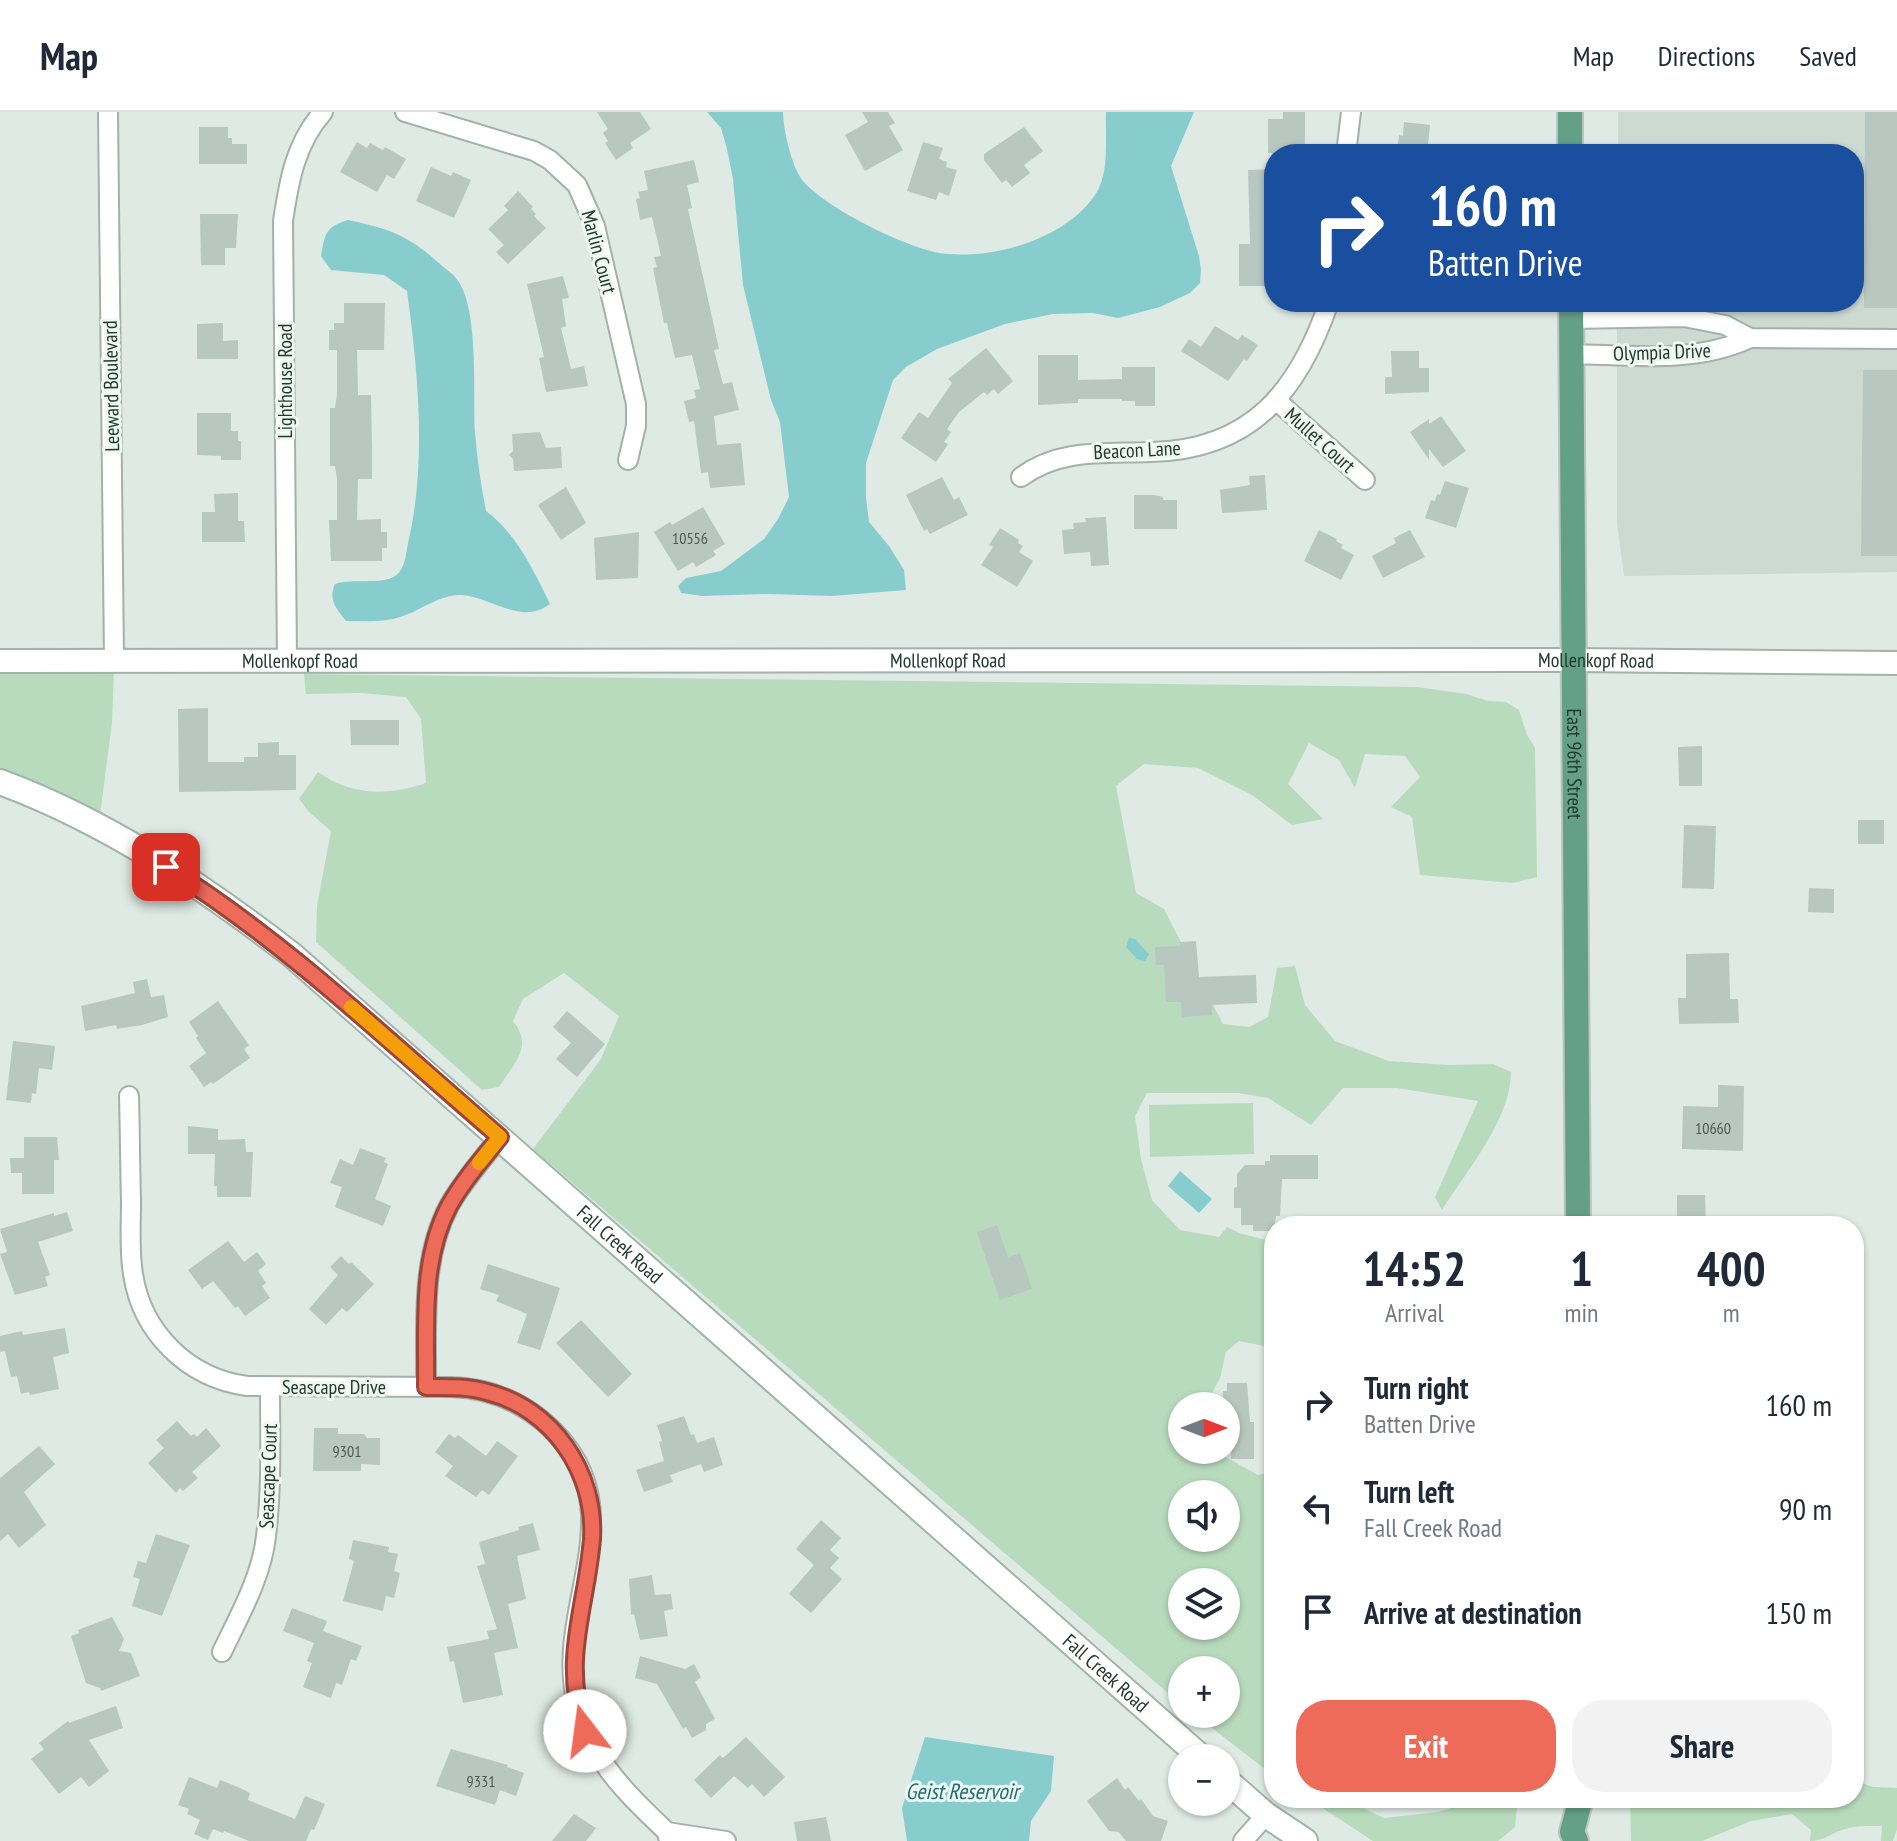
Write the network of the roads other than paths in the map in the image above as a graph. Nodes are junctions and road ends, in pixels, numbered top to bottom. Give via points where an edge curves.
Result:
1 (108, 112) edge
2 (323, 112) edge
3 (405, 112) edge
4 (1351, 112) edge
5 (1570, 112) edge
6 (1347, 144) edge
7 (1570, 144) edge
8 (1325, 312) edge
9 (1571, 312) edge
10 (1603, 312) edge
11 (1750, 338) junction
12 (1897, 339) edge
13 (1571, 354) junction
14 (1276, 400) junction
15 (628, 460) dead end
16 (1021, 477) dead end
17 (1365, 480) dead end
18 (114, 660) junction
19 (287, 660) junction
20 (1573, 660) junction
21 (0, 661) edge
22 (1897, 663) edge
23 (0, 782) edge
24 (129, 1096) dead end
25 (500, 1137) junction
26 (1578, 1216) edge
27 (270, 1387) junction
28 (426, 1387) junction
29 (222, 1652) dead end
30 (1186, 1744) edge
31 (1240, 1792) edge
32 (1578, 1808) edge
33 (1266, 1815) junction
34 (668, 1836) edge
35 (1568, 1838) edge
36 (726, 1841) edge
37 (1243, 1841) edge
38 (1305, 1841) edge

1 - 18 street, Leeward Boulevard
2 - 19 street, Lighthouse Road via 292,166 283,221
3 - 15 street, Marlin Court via 534,151 577,185 595,226 633,386 636,426
4 - 6 street
5 - 7 main road
8 - 14 street, Beacon Lane via 1314,343
9 - 13 main road, East 96th Street
10 - 11 street, Olympia Drive via 1684,317 1725,325
11 - 12 street, Olympia Drive
11 - 13 street, Olympia Drive via 1703,353
13 - 20 main road, East 96th Street
14 - 16 street, Beacon Lane via 1240,428 1197,446 1078,454
14 - 17 street, Mullet Court
18 - 19 street, Mollenkopf Road
18 - 21 street, Mollenkopf Road
19 - 20 street, Mollenkopf Road
20 - 22 street, Mollenkopf Road
20 - 26 main road, East 96th Street
23 - 25 main road, Fall Creek Road via 105,831 235,912 292,955
24 - 27 street, Seascape Drive via 131,1265 143,1308 168,1346 195,1368 228,1383
25 - 28 street via 457,1192 432,1250
25 - 30 main road, Fall Creek Road
27 - 28 street, Seascape Drive
27 - 29 street, Seascape Court via 266,1538 250,1591
28 - 34 street, Seascape Drive via 478,1390 520,1405 555,1432 575,1461 592,1521 573,1670 579,1714 606,1770
31 - 33 main road
32 - 35 main road
33 - 37 street
33 - 38 main road
34 - 36 street, Seascape Drive

